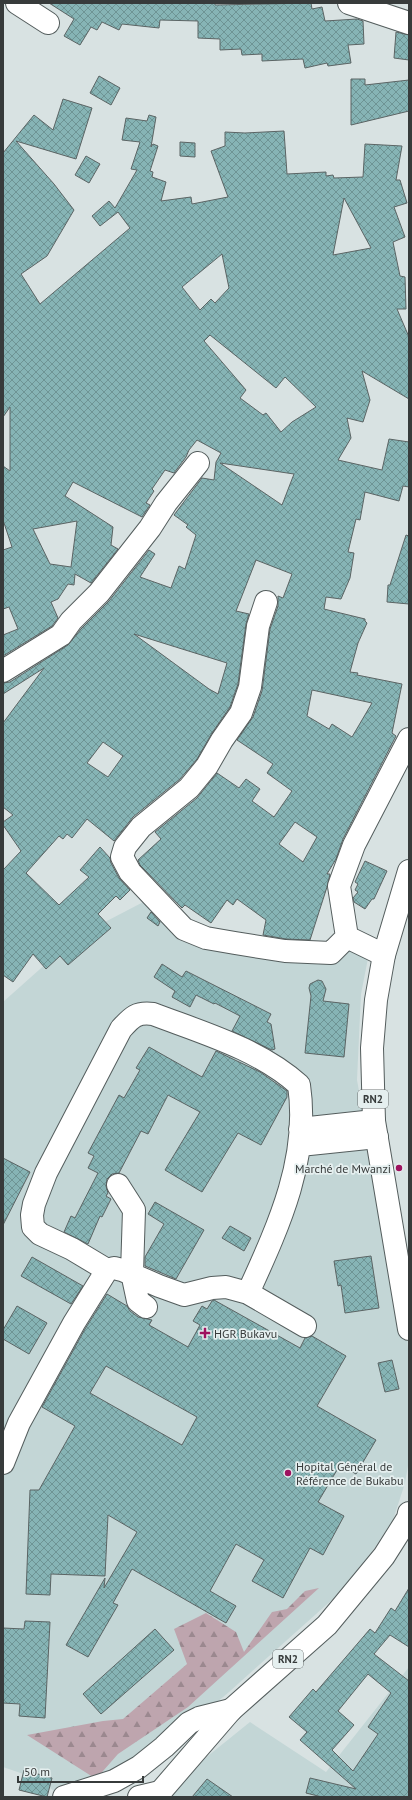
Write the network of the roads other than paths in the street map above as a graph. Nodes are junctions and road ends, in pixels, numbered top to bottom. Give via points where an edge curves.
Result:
1 (17, 3) edge
2 (349, 3) edge
3 (48, 22) dead end
4 (409, 23) edge
5 (198, 463) dead end
6 (266, 602) dead end
7 (3, 671) edge
8 (409, 739) edge
9 (409, 871) edge
10 (347, 937) junction
11 (384, 955) junction
12 (375, 1129) junction
13 (300, 1137) junction
14 (118, 1185) dead end
15 (107, 1270) junction
16 (132, 1273) junction
17 (248, 1293) junction
18 (146, 1307) dead end
19 (305, 1326) dead end
20 (409, 1329) edge
21 (3, 1463) edge
22 (409, 1513) edge
23 (231, 1710) junction
24 (152, 1795) edge
25 (64, 1797) edge

1 - 3 main road
2 - 4 main road
5 - 7 main road via 100,593 71,621 61,635
6 - 10 main road via 258,626 250,687 241,713 207,766 189,788 141,827 125,846 122,857 130,872 184,929 206,938 285,951 331,953
8 - 10 main road via 354,845 339,886
9 - 11 main road, RN2
10 - 11 main road
11 - 12 main road, RN2 via 376,1000 372,1048
12 - 13 main road
12 - 20 main road, RN2
13 - 15 main road via 302,1107 299,1085 285,1072 236,1046 153,1014 142,1013 132,1017 121,1030 46,1173 32,1215 33,1227 40,1234
13 - 17 main road via 289,1193
14 - 16 main road via 134,1210
15 - 16 main road via 114,1268
15 - 21 main road via 74,1323 19,1423
16 - 17 main road via 184,1294 226,1287
16 - 18 main road via 138,1301
17 - 19 main road
22 - 23 main road, RN2 via 384,1556 327,1625
23 - 24 main road, RN2
23 - 25 main road via 189,1723 139,1767 114,1781

